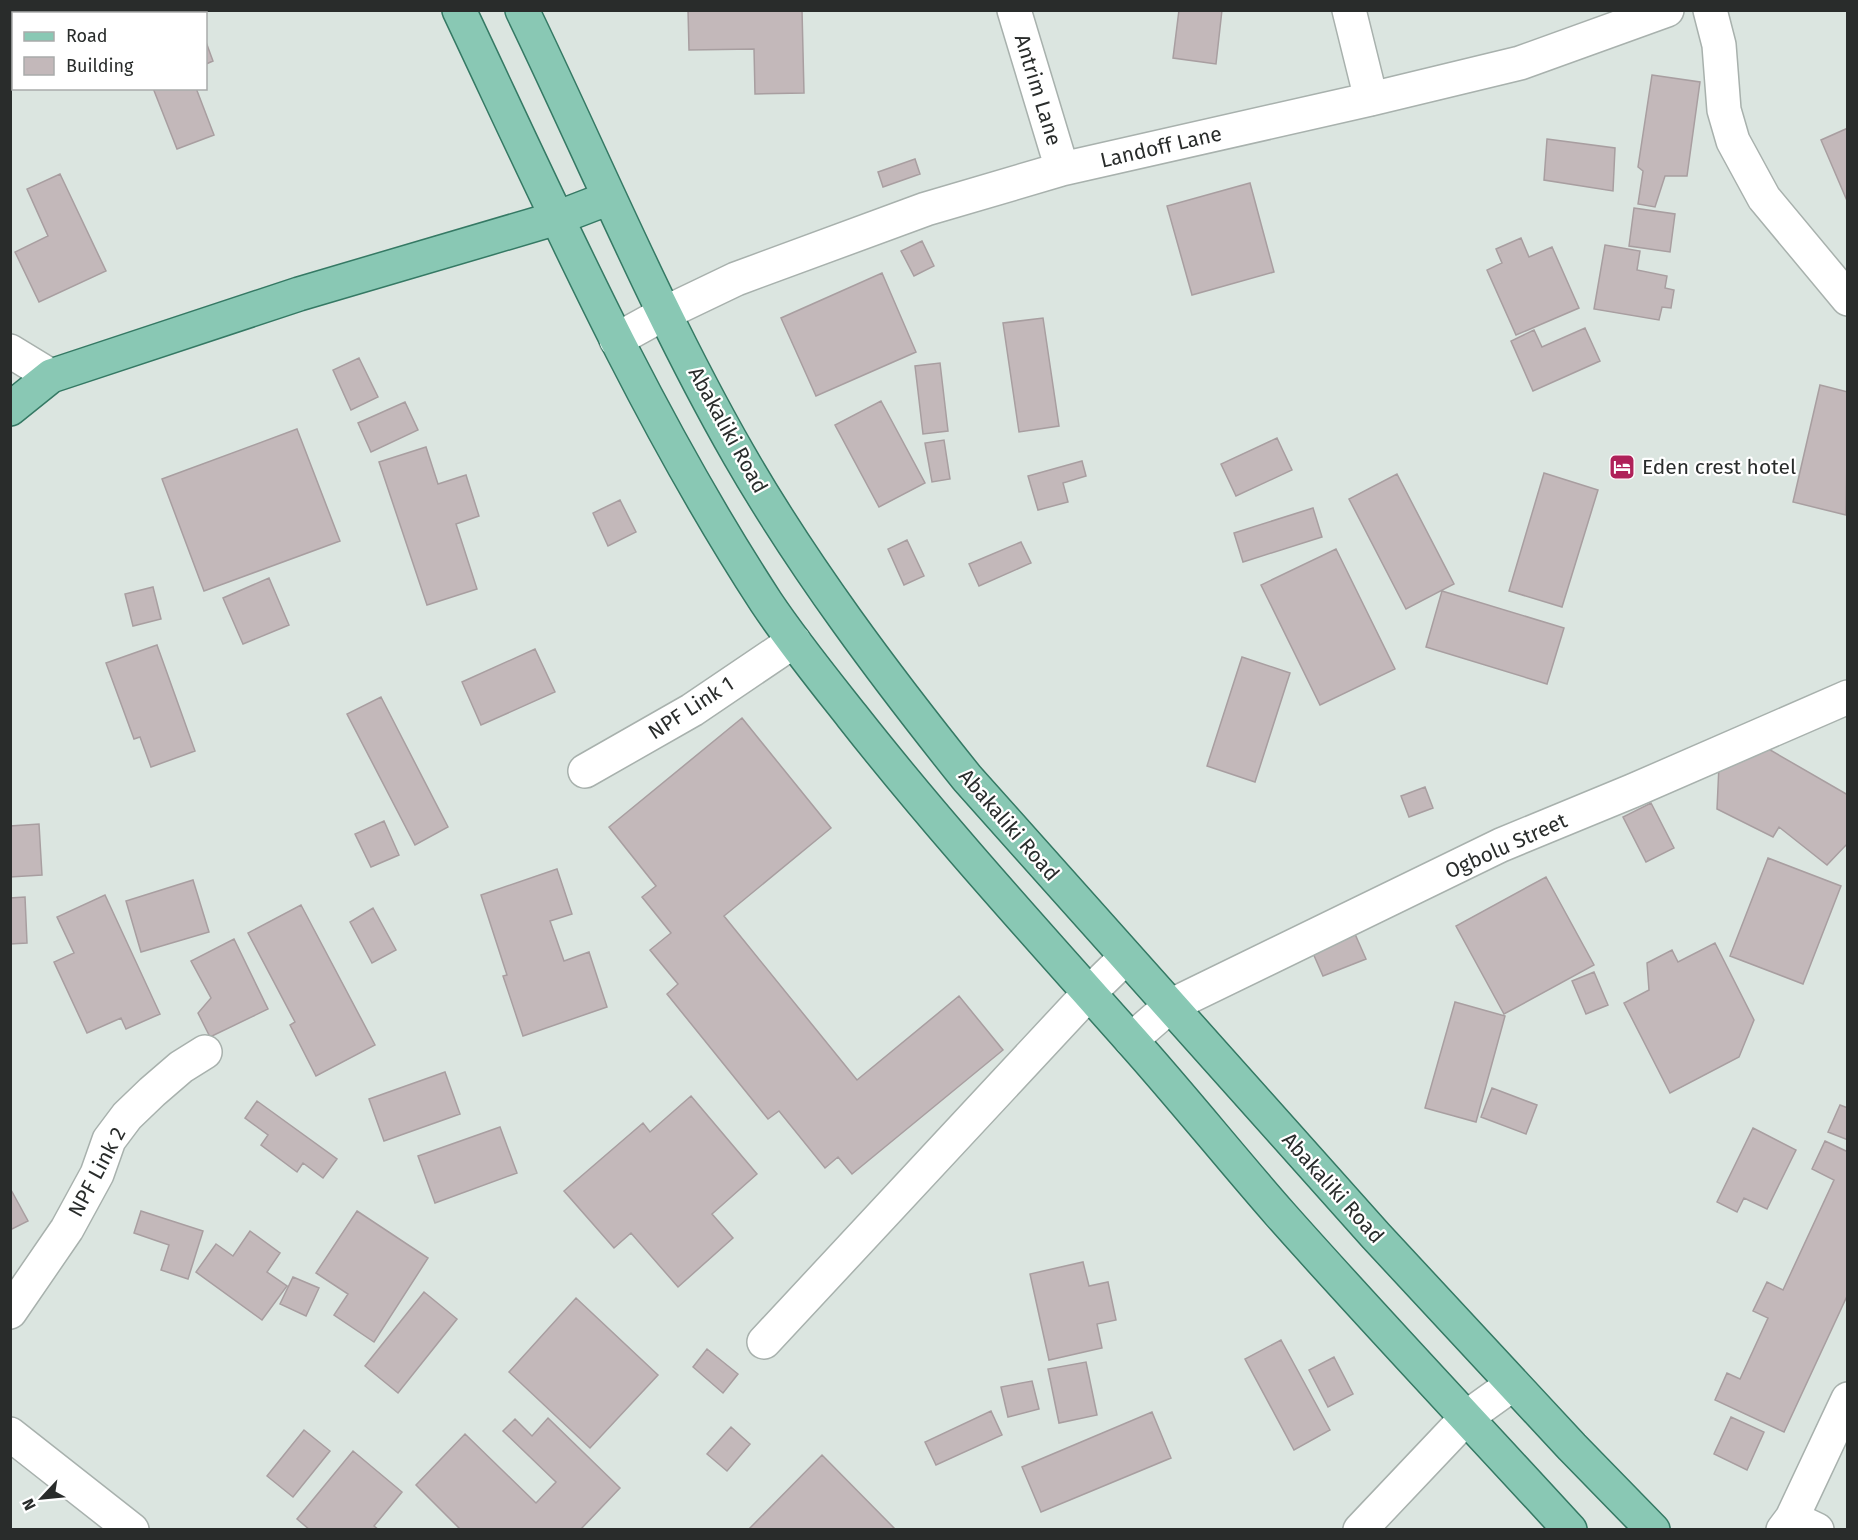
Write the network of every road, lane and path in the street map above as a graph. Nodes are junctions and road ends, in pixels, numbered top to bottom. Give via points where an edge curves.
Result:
1 (459, 10) edge
2 (522, 10) edge
3 (1014, 10) edge
4 (1349, 10) edge
5 (1667, 10) edge
6 (1710, 10) edge
7 (1371, 99) junction
8 (1062, 169) junction
9 (609, 198) junction
10 (557, 218) junction
11 (1848, 298) edge
12 (665, 313) junction
13 (616, 340) junction
14 (10, 351) edge
15 (51, 376) junction
16 (10, 409) edge
17 (794, 641) junction
18 (1848, 697) edge
19 (938, 743) junction
20 (585, 771) dead end
21 (898, 774) junction
22 (1126, 957) junction
23 (1088, 994) junction
24 (1170, 1006) junction
25 (1131, 1040) junction
26 (205, 1052) dead end
27 (10, 1312) edge
28 (764, 1342) dead end
29 (1513, 1384) junction
30 (1848, 1399) edge
31 (1467, 1417) junction
32 (10, 1434) edge
33 (1797, 1526) edge
34 (132, 1530) edge
35 (1359, 1530) edge
36 (1570, 1530) edge
37 (1653, 1530) edge

1 - 10 main road
2 - 9 main road, Abakaliki Road
3 - 8 street, Antrim Lane
4 - 7 street
5 - 7 street, Landoff Lane via 1520,63
6 - 11 street via 1719,45 1724,110 1733,141 1764,198
7 - 8 street, Landoff Lane
8 - 12 street, Landoff Lane via 926,208 736,279
9 - 10 main road
9 - 12 main road, Abakaliki Road
10 - 13 main road
10 - 15 main road via 299,294
12 - 13 street, Landoff Lane
12 - 19 main road, Abakaliki Road via 740,456 801,553
13 - 17 main road via 717,523
14 - 15 street
15 - 16 main road
17 - 20 street, NPF Link 1 via 692,710
17 - 21 main road
18 - 24 street, Ogbolu Street via 1501,845
19 - 21 main road
19 - 22 main road, Abakaliki Road
21 - 23 main road
22 - 23 street
22 - 24 main road, Abakaliki Road
23 - 25 main road
23 - 28 street
24 - 25 street, Ogbolu Street
24 - 29 main road, Abakaliki Road
25 - 31 main road via 1284,1218
26 - 27 street, NPF Link 2 via 181,1067 127,1116 109,1140 97,1174 67,1229
29 - 31 street
29 - 37 main road, Abakaliki Road
30 - 33 street
31 - 35 street
31 - 36 main road
32 - 34 street

